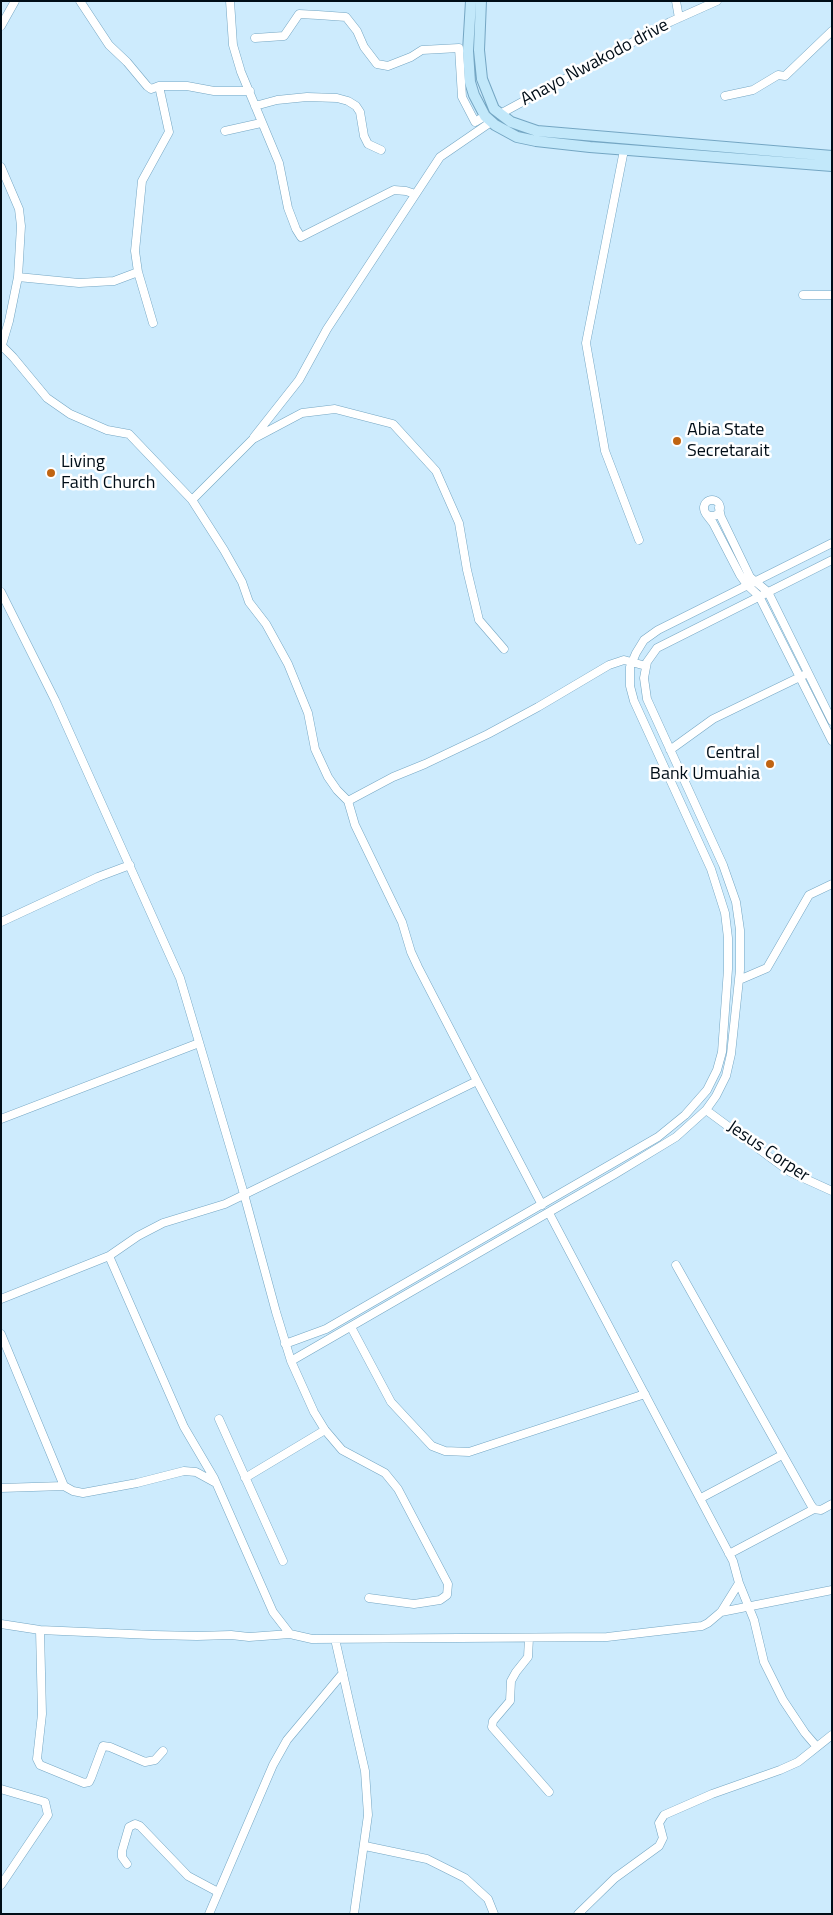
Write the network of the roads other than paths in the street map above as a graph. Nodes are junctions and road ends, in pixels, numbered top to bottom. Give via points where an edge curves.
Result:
1 (15, 1) edge
2 (80, 1) edge
3 (230, 1) edge
4 (471, 1) edge
5 (481, 1) edge
6 (676, 1) edge
7 (718, 1) edge
8 (679, 18) junction
9 (1, 26) edge
10 (832, 31) edge
11 (255, 38) dead end
12 (160, 86) junction
13 (250, 92) junction
14 (725, 96) dead end
15 (255, 106) junction
16 (500, 114) junction
17 (488, 119) junction
18 (261, 123) junction
19 (225, 131) dead end
20 (381, 150) dead end
21 (624, 150) junction
22 (832, 156) edge
23 (832, 166) edge
24 (1, 167) edge
25 (416, 194) junction
26 (138, 272) junction
27 (18, 278) junction
28 (803, 295) dead end
29 (832, 295) edge
30 (154, 323) dead end
31 (2, 347) edge
32 (253, 439) junction
33 (192, 500) junction
34 (719, 508) junction
35 (706, 514) junction
36 (639, 540) dead end
37 (832, 543) edge
38 (832, 560) edge
39 (755, 581) junction
40 (747, 585) junction
41 (768, 592) junction
42 (2, 594) edge
43 (759, 596) junction
44 (504, 649) dead end
45 (632, 662) junction
46 (646, 666) junction
47 (808, 673) junction
48 (800, 678) junction
49 (832, 721) edge
50 (832, 742) edge
51 (670, 750) junction
52 (348, 801) junction
53 (130, 865) junction
54 (832, 884) edge
55 (1, 922) edge
56 (739, 980) junction
57 (199, 1044) junction
58 (477, 1081) junction
59 (706, 1110) junction
60 (1, 1119) edge
61 (616, 1162) junction
62 (621, 1171) junction
63 (832, 1192) edge
64 (244, 1194) junction
65 (542, 1204) junction
66 (548, 1213) junction
67 (109, 1256) junction
68 (676, 1265) dead end
69 (416, 1277) junction
70 (421, 1286) junction
71 (1, 1299) edge
72 (351, 1327) junction
73 (1, 1334) edge
74 (285, 1344) junction
75 (291, 1361) junction
76 (645, 1394) junction
77 (219, 1418) dead end
78 (324, 1430) junction
79 (782, 1455) junction
80 (245, 1478) junction
81 (216, 1483) junction
82 (64, 1486) junction
83 (1, 1488) edge
84 (701, 1498) junction
85 (832, 1504) edge
86 (814, 1509) junction
87 (730, 1554) junction
88 (283, 1561) dead end
89 (739, 1583) junction
90 (832, 1590) edge
91 (369, 1598) dead end
92 (748, 1606) junction
93 (721, 1612) junction
94 (1, 1624) edge
95 (40, 1630) junction
96 (290, 1634) junction
97 (530, 1638) junction
98 (335, 1639) junction
99 (343, 1673) junction
100 (832, 1735) edge
101 (817, 1747) junction
102 (163, 1751) dead end
103 (1, 1789) edge
104 (549, 1792) dead end
105 (365, 1846) junction
106 (127, 1864) dead end
107 (1, 1885) edge
108 (218, 1892) junction
109 (209, 1914) edge
110 (354, 1914) edge
111 (494, 1914) edge
112 (578, 1914) edge

1 - 9 street
2 - 12 street via 109,45 147,86 151,89
3 - 13 street via 233,45 240,72
4 - 17 street via 470,82 478,105
5 - 16 street via 479,50 482,79 488,98
6 - 8 street
7 - 8 street, Anayo Nwakodo drive
8 - 16 street, Anayo Nwakodo drive
10 - 14 street via 785,76 778,76 753,90
11 - 17 street via 284,36 299,14 346,17 377,64 388,66 422,50 459,48 462,97 475,122
12 - 13 street
12 - 26 street via 170,132 142,181 135,251
13 - 15 street
15 - 18 street
15 - 20 street via 307,97 348,101 360,112 368,144
16 - 22 street via 511,122 537,130
17 - 21 street via 516,136 536,141
17 - 25 street via 440,157
18 - 19 street
18 - 25 street via 279,163 288,208 301,237 394,190
21 - 23 street
21 - 36 street via 586,344 605,451
24 - 27 street via 19,209
25 - 32 street via 327,329 299,380
26 - 27 street via 114,281 79,283
26 - 30 street
27 - 31 street
28 - 29 street
31 - 33 street via 47,398 79,418 107,430 129,434
32 - 33 street
32 - 44 street via 302,413 335,409 393,424 436,470 459,523 479,620
33 - 52 street via 288,664 308,713 315,750 328,777
34 - 35 street via 714,516
34 - 35 street via 716,502 708,501 704,507
34 - 39 street via 750,577
35 - 40 street
37 - 39 street
38 - 41 street
39 - 40 street
39 - 41 street
40 - 43 street
40 - 45 street via 658,630 644,640
41 - 43 street
41 - 47 street
42 - 53 street
43 - 46 street via 657,648
43 - 48 street
45 - 46 street
45 - 52 street via 624,660 609,665 488,734
45 - 61 street via 630,686 634,701 718,888 728,938 728,969 722,1052 707,1090 673,1126
46 - 51 street via 647,699
47 - 48 street
47 - 49 street
48 - 50 street
48 - 51 street via 713,720
51 - 56 street via 736,902 740,930
52 - 58 street via 355,824 402,922 411,952
53 - 55 street via 98,876
53 - 57 street via 180,978
54 - 56 street via 809,895 767,968
56 - 59 street via 732,1054 726,1076
57 - 60 street
57 - 64 street
58 - 64 street
58 - 65 street
59 - 62 street via 676,1137
59 - 63 street, Jesus Corper via 790,1172
61 - 62 street
61 - 65 street
62 - 66 street
64 - 67 street via 225,1204 163,1223
64 - 74 street
65 - 69 street
66 - 70 street
66 - 76 street
67 - 71 street
67 - 81 street via 184,1427
68 - 79 street
69 - 70 street
69 - 74 street via 326,1329
70 - 72 street
72 - 75 street
72 - 76 street via 392,1402 432,1446 445,1451 468,1452
73 - 82 street
74 - 75 street
75 - 78 street
76 - 84 street
77 - 80 street
78 - 80 street
78 - 91 street via 342,1450 385,1473 398,1489 448,1584 447,1594 440,1600 414,1604
79 - 84 street
79 - 86 street
80 - 88 street
81 - 82 street via 196,1472 184,1471 83,1493
81 - 96 street via 273,1612
82 - 83 street
84 - 87 street
85 - 86 street via 820,1510
86 - 87 street
87 - 89 street
89 - 92 street
89 - 93 street
90 - 92 street
92 - 93 street
92 - 101 street via 764,1662 783,1700
93 - 97 street via 702,1626 608,1637
94 - 95 street
95 - 96 street via 250,1637
95 - 102 street via 42,1714 37,1759 40,1765 84,1783 89,1782 103,1746 145,1762 155,1760
96 - 98 street via 312,1639
97 - 98 street
97 - 104 street via 528,1657 511,1681 508,1706 493,1721 492,1727
98 - 99 street
99 - 105 street via 365,1771 368,1815
99 - 108 street via 287,1740
100 - 101 street
101 - 112 street via 798,1762 780,1770 664,1815 659,1823 663,1838 659,1846 615,1878
103 - 107 street via 44,1802 48,1815
105 - 110 street
105 - 111 street via 427,1859 465,1878 488,1899
106 - 108 street via 122,1851 129,1827 135,1824 188,1876
108 - 109 street

